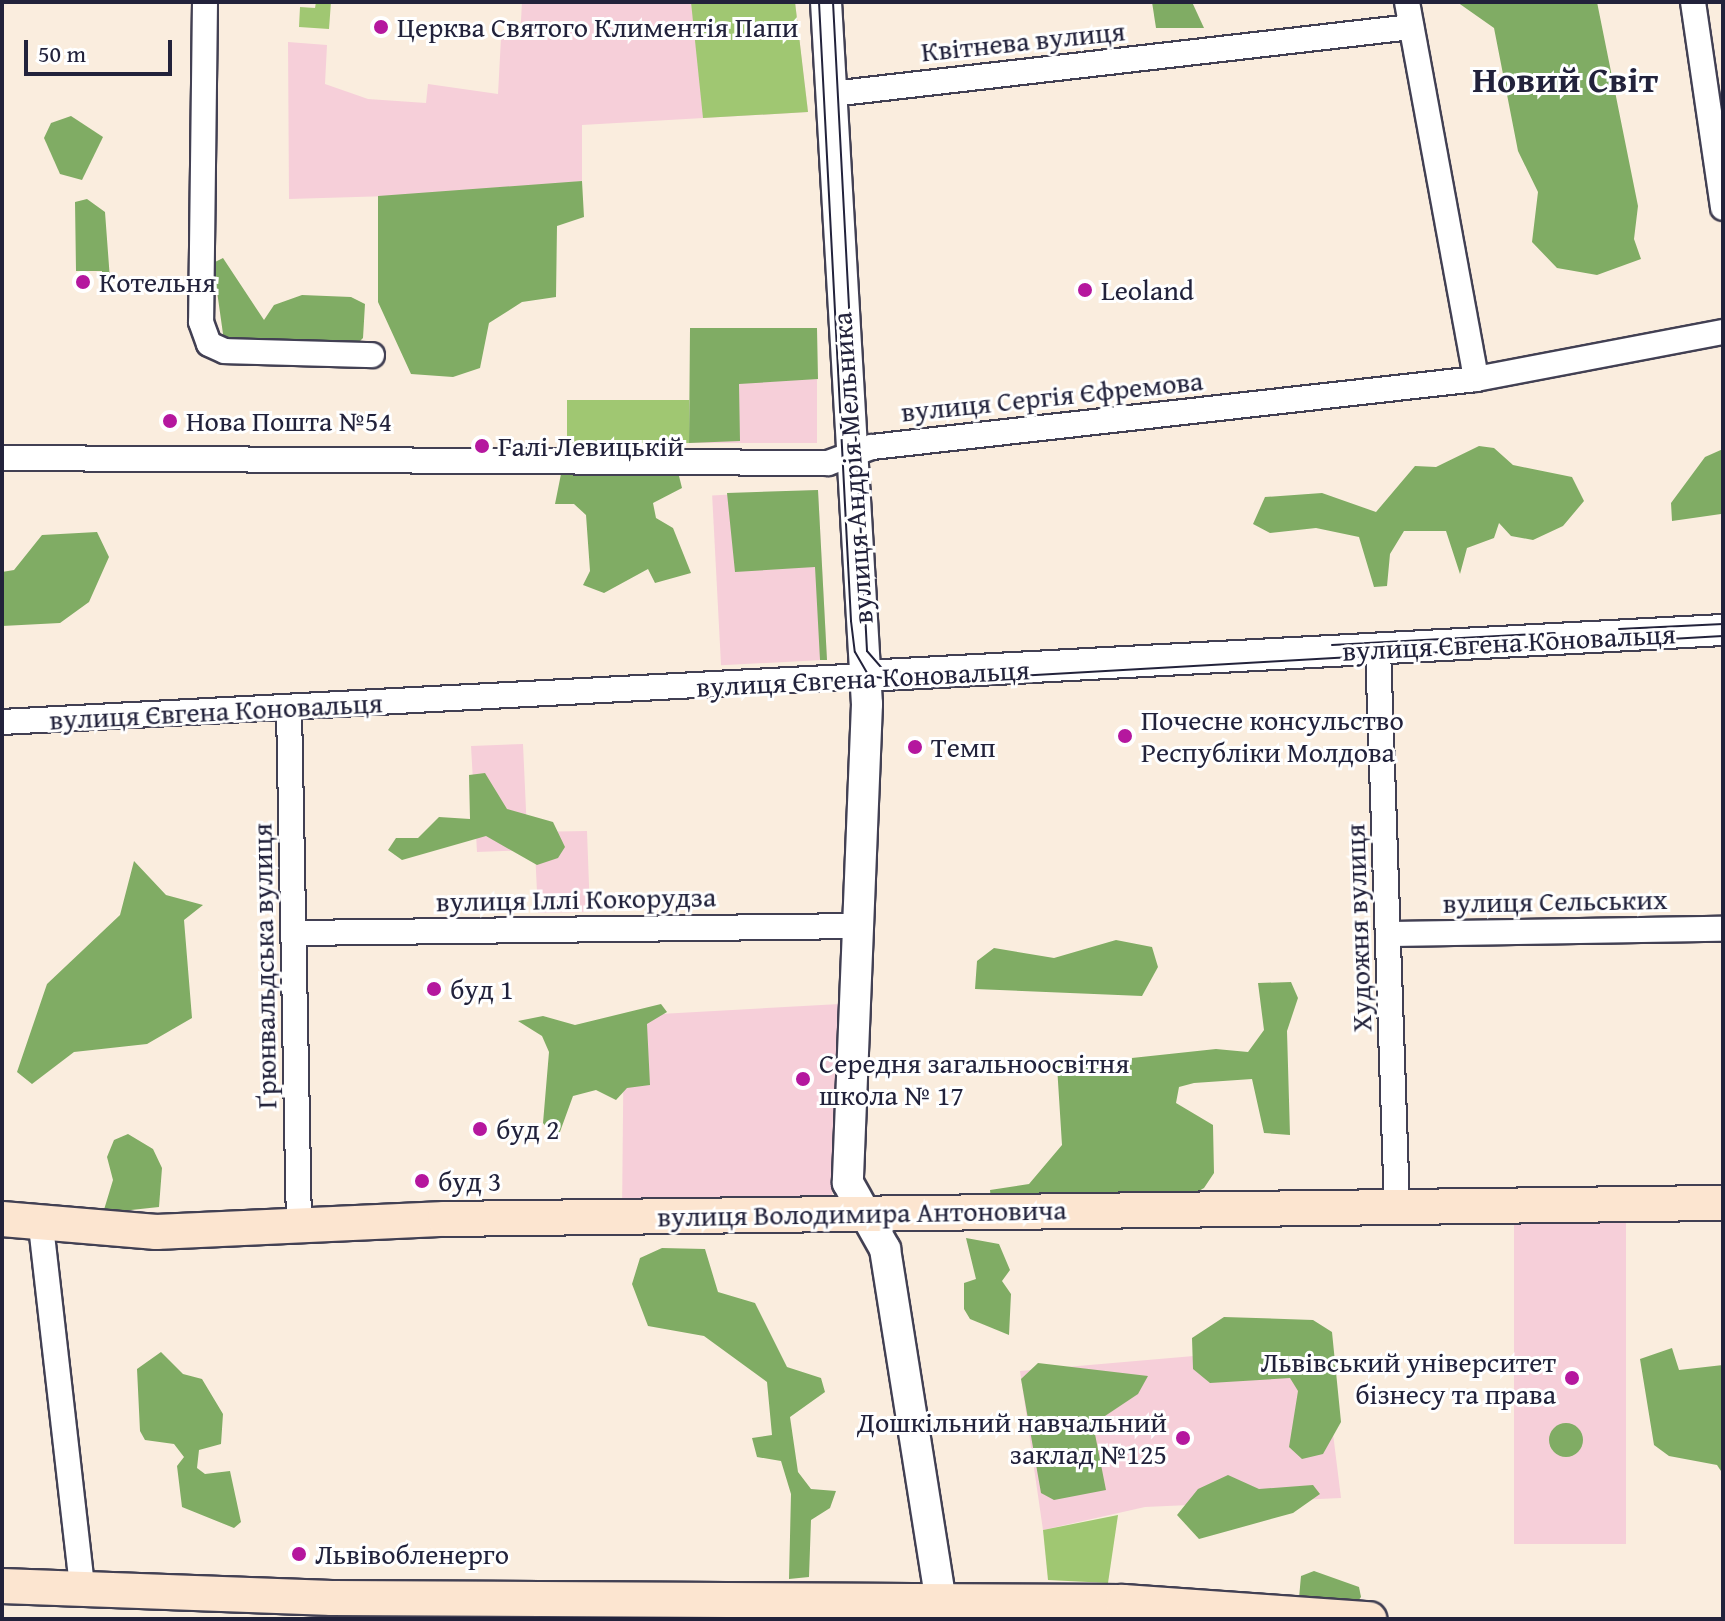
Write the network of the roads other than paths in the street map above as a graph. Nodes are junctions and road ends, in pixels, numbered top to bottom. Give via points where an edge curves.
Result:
1 (205, 2) edge
2 (826, 2) edge
3 (1407, 2) edge
4 (1693, 2) edge
5 (1411, 27) junction
6 (832, 94) junction
7 (1723, 208) edge
8 (1723, 332) edge
9 (372, 355) dead end
10 (1476, 379) junction
11 (849, 456) junction
12 (2, 458) edge
13 (1723, 630) edge
14 (1378, 649) junction
15 (865, 676) junction
16 (289, 709) junction
17 (2, 722) edge
18 (858, 926) junction
19 (1723, 929) edge
20 (295, 933) junction
21 (1388, 934) junction
22 (1723, 1203) edge
23 (1397, 1206) junction
24 (869, 1215) junction
25 (2, 1219) edge
26 (299, 1223) junction
27 (41, 1226) junction
28 (2, 1586) edge
29 (82, 1588) junction
30 (941, 1601) junction
31 (243, 1607) edge
32 (332, 1608) edge
33 (486, 1608) edge
34 (1123, 1610) edge
35 (1369, 1619) edge

1 - 9 street via 201,322 209,344 225,351
2 - 6 street, вулиця Андрія Мельника
3 - 5 street
4 - 7 street
5 - 6 street, Квітнева вулиця
5 - 10 street
6 - 11 street, вулиця Андрія Мельника
8 - 10 street, вулиця Сергія Єфремова
10 - 11 street, вулиця Сергія Єфремова via 872,447
11 - 12 street, вулиця Сергія Єфремова via 828,463 509,465
11 - 15 street, вулиця Андрія Мельника
13 - 14 street, вулиця Євгена Коновальця
14 - 15 street, вулиця Євгена Коновальця
14 - 21 street, Художня вулиця
15 - 16 street, вулиця Євгена Коновальця
15 - 18 street, вулиця Андрія Мельника
16 - 17 street, вулиця Євгена Коновальця
16 - 20 street, Ґрюнвальдська вулиця
18 - 20 street, вулиця Іллі Кокорудза
18 - 24 street, вулиця Андрія Мельника via 848,1183
19 - 21 street, вулиця Сельських
20 - 26 street, Ґрюнвальдська вулиця
21 - 23 street, Художня вулиця
22 - 23 main road, вулиця Володимира Антоновича
23 - 24 main road, вулиця Володимира Антоновича
24 - 26 main road, вулиця Володимира Антоновича
24 - 30 street, вулиця Андрія Мельника via 885,1249
25 - 27 main road, вулиця Володимира Антоновича
26 - 27 main road, вулиця Володимира Антоновича via 156,1232
27 - 29 street
28 - 29 main road
29 - 31 main road
30 - 33 main road
30 - 34 main road
31 - 32 main road
32 - 33 main road
34 - 35 main road

